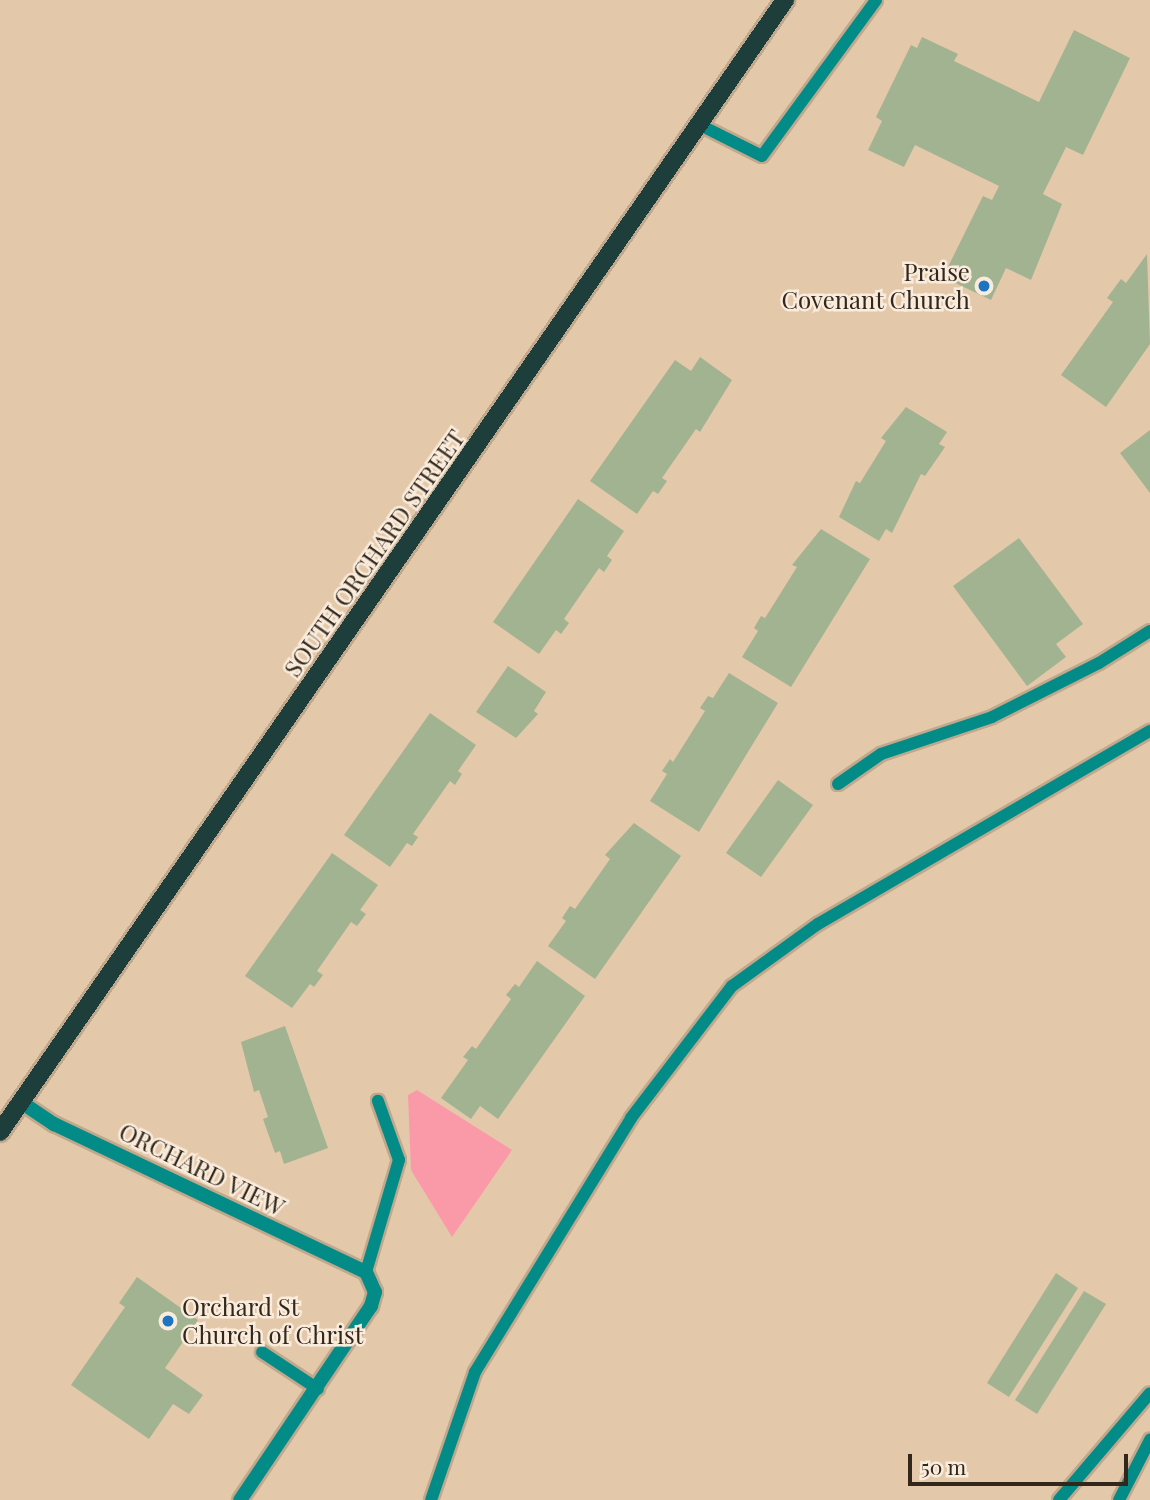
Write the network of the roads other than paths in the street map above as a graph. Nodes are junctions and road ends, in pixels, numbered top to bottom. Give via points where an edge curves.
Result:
1 (785, 0) edge
2 (876, 0) edge
3 (700, 125) junction
4 (1150, 631) edge
5 (1150, 731) edge
6 (838, 784) dead end
7 (378, 1101) dead end
8 (21, 1102) junction
9 (0, 1132) edge
10 (366, 1272) junction
11 (262, 1352) dead end
12 (318, 1389) junction
13 (1150, 1393) edge
14 (1150, 1440) edge
15 (240, 1500) edge
16 (430, 1500) edge
17 (1059, 1500) edge
18 (1119, 1500) edge

1 - 3 main road, SOUTH ORCHARD STREET
2 - 3 lane via 762,156
3 - 8 main road, SOUTH ORCHARD STREET
4 - 6 lane via 992,718 881,754
5 - 16 lane via 818,924 732,986 631,1118 475,1372
7 - 10 lane via 399,1160
8 - 9 main road, SOUTH ORCHARD STREET
8 - 10 street, ORCHARD VIEW via 54,1124
10 - 12 street via 375,1292 371,1306
11 - 12 lane
12 - 15 street
13 - 17 lane
14 - 18 lane

